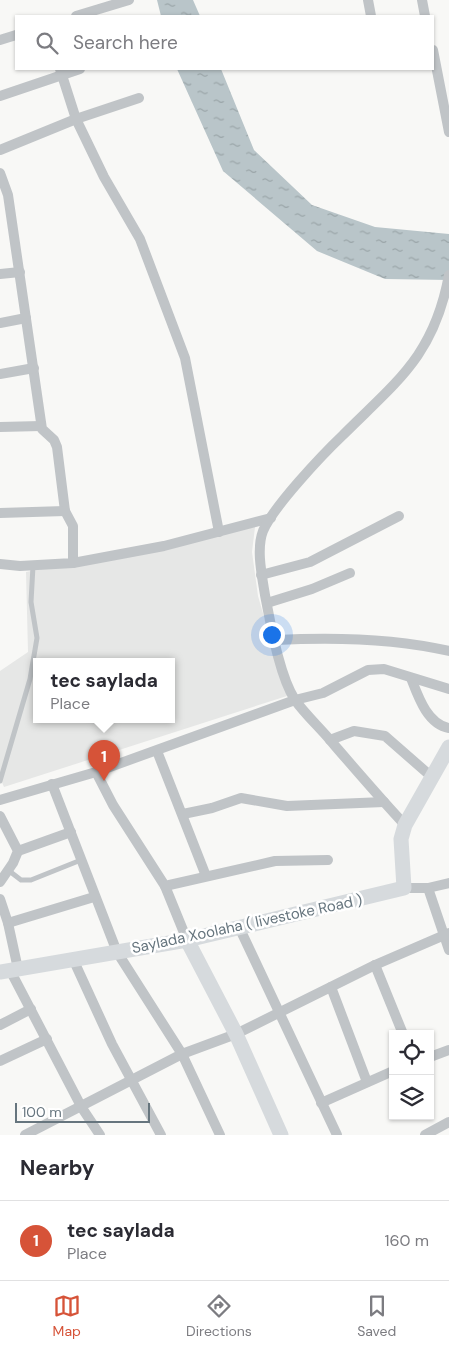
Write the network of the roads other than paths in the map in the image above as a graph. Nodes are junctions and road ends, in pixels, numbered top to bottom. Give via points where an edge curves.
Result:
1 (129, 0) edge
2 (368, 0) edge
3 (422, 0) edge
4 (79, 15) edge
5 (371, 15) edge
6 (425, 15) edge
7 (15, 35) edge
8 (0, 40) edge
9 (434, 55) edge
10 (74, 70) edge
11 (61, 72) edge
12 (0, 96) edge
13 (139, 98) dead end
14 (76, 119) junction
15 (449, 132) edge
16 (0, 150) edge
17 (0, 173) edge
18 (12, 220) junction
19 (0, 221) edge
20 (20, 272) junction
21 (0, 274) edge
22 (449, 276) edge
23 (26, 318) junction
24 (0, 323) edge
25 (34, 368) junction
26 (0, 374) edge
27 (41, 426) junction
28 (0, 428) edge
29 (65, 511) junction
30 (0, 513) edge
31 (399, 516) dead end
32 (271, 518) junction
33 (220, 532) junction
34 (73, 563) junction
35 (0, 564) edge
36 (33, 566) junction
37 (350, 573) dead end
38 (261, 575) junction
39 (267, 603) junction
40 (276, 640) junction
41 (449, 651) edge
42 (34, 658) edge
43 (33, 661) edge
44 (411, 678) junction
45 (449, 689) edge
46 (296, 700) junction
47 (449, 728) edge
48 (330, 740) junction
49 (449, 748) edge
50 (157, 751) junction
51 (96, 772) junction
52 (433, 778) junction
53 (0, 781) edge
54 (52, 784) junction
55 (0, 800) edge
56 (384, 802) junction
57 (183, 814) junction
58 (0, 816) edge
59 (405, 825) junction
60 (71, 832) junction
61 (18, 851) junction
62 (81, 860) junction
63 (328, 860) dead end
64 (8, 870) junction
65 (206, 876) junction
66 (0, 882) edge
67 (449, 883) edge
68 (165, 886) junction
69 (404, 888) junction
70 (428, 888) junction
71 (94, 897) junction
72 (0, 899) edge
73 (8, 923) junction
74 (239, 927) junction
75 (446, 934) edge
76 (187, 940) junction
77 (449, 950) edge
78 (117, 952) junction
79 (73, 959) junction
80 (375, 965) junction
81 (9, 970) edge
82 (331, 987) junction
83 (31, 1009) junction
84 (281, 1013) junction
85 (0, 1025) edge
86 (401, 1030) edge
87 (236, 1034) junction
88 (47, 1039) junction
89 (449, 1050) edge
90 (182, 1054) junction
91 (434, 1056) edge
92 (0, 1061) edge
93 (389, 1073) edge
94 (131, 1080) junction
95 (367, 1082) junction
96 (320, 1103) junction
97 (82, 1108) junction
98 (449, 1122) edge
99 (42, 1131) edge
100 (25, 1135) edge
101 (100, 1135) edge
102 (161, 1135) edge
103 (220, 1135) edge
104 (281, 1135) edge
105 (336, 1135) edge
106 (425, 1135) edge

1 - 4 street
2 - 5 street
3 - 6 street
7 - 8 street
9 - 15 street
10 - 11 street
11 - 12 street
11 - 14 street
13 - 14 street
14 - 16 street
14 - 33 street via 104,177 135,227 185,358
17 - 18 street
18 - 19 street
18 - 20 street
20 - 21 street
20 - 23 street
22 - 32 street via 432,334 414,363 342,436
23 - 24 street
23 - 25 street
25 - 26 street
25 - 27 street
27 - 28 street
27 - 29 street via 56,443
29 - 30 street
29 - 34 street via 73,526
31 - 38 street via 310,562
32 - 33 street
32 - 38 street via 260,539
33 - 34 street
34 - 36 street
35 - 36 street
36 - 42 lane via 30,602 37,638
37 - 39 street
38 - 39 street
39 - 40 street
40 - 41 street via 362,640
40 - 46 street via 283,674
43 - 53 lane
44 - 45 street
44 - 46 street via 384,669 368,670 323,693
44 - 47 street via 429,716
46 - 48 street
46 - 50 street
48 - 52 street via 354,731 385,736
48 - 56 street
49 - 52 street
50 - 51 street
50 - 57 street
51 - 54 street
51 - 68 street via 113,805
52 - 59 street
54 - 55 street
54 - 60 street
56 - 57 street via 287,806 241,798
56 - 59 street
57 - 65 street
58 - 61 street
59 - 69 street via 401,839
60 - 61 street
60 - 62 street
61 - 64 street
62 - 64 lane via 30,880 21,880
62 - 71 street
63 - 65 street via 275,861
64 - 66 street
65 - 68 street
67 - 70 street
68 - 76 street
69 - 70 street
69 - 74 street, Saylada Xoolaha ( livestoke Road )
70 - 75 street
71 - 73 street
71 - 78 street
72 - 73 street
73 - 81 street
74 - 76 street, Saylada Xoolaha ( livestoke Road )
74 - 84 street
75 - 77 street
75 - 80 street
76 - 78 street, Saylada Xoolaha ( livestoke Road )
76 - 87 street
78 - 79 street, Saylada Xoolaha ( livestoke Road )
78 - 90 street
79 - 81 street, Saylada Xoolaha ( livestoke Road )
79 - 94 street
80 - 82 street
80 - 86 street
81 - 83 street
82 - 84 street
82 - 95 street
83 - 85 street
83 - 88 street
84 - 87 street
84 - 96 street
87 - 90 street
87 - 104 street
88 - 92 street
88 - 97 street
89 - 91 street
90 - 94 street
90 - 103 street
93 - 95 street
94 - 97 street
94 - 102 street
95 - 96 street
96 - 105 street
97 - 99 street
97 - 101 street
98 - 106 street
99 - 100 street

